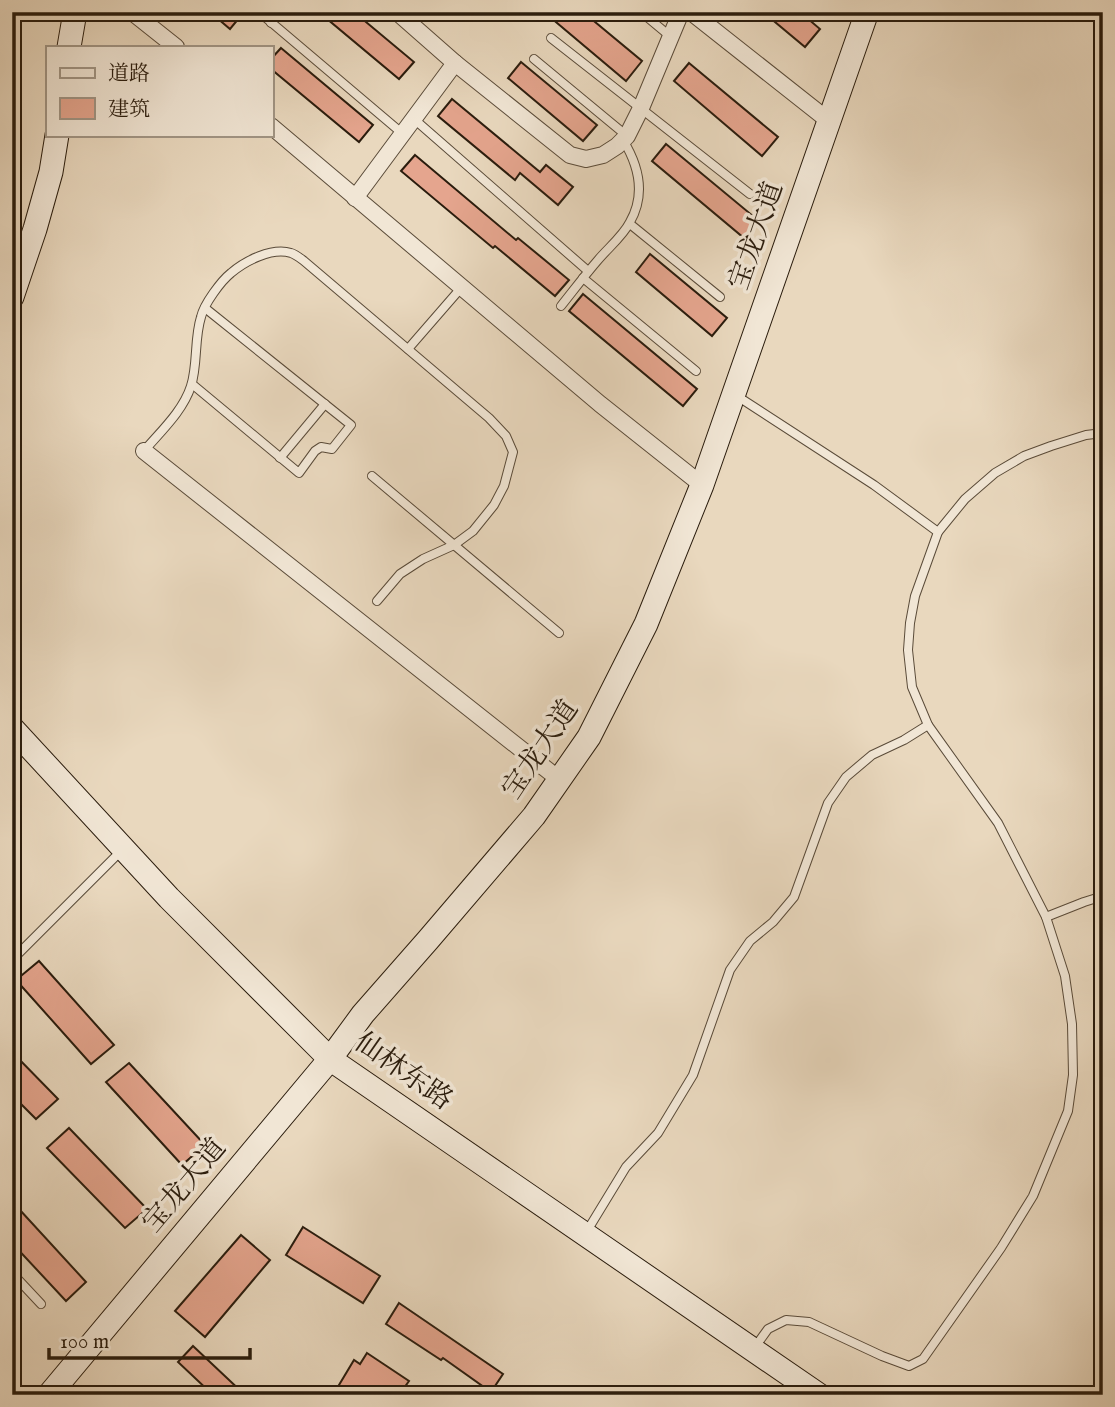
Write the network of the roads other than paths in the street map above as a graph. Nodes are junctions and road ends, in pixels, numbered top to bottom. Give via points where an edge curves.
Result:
1 (75, 12) edge
2 (132, 12) edge
3 (259, 12) edge
4 (280, 12) edge
5 (397, 12) edge
6 (641, 12) edge
7 (681, 12) edge
8 (691, 12) edge
9 (867, 12) edge
10 (271, 23) junction
11 (671, 37) junction
12 (551, 38) dead end
13 (69, 46) edge
14 (175, 46) edge
15 (534, 59) dead end
16 (455, 64) junction
17 (641, 108) junction
18 (414, 118) junction
19 (829, 121) junction
20 (273, 128) edge
21 (402, 134) junction
22 (57, 136) edge
23 (625, 138) junction
24 (750, 194) dead end
25 (355, 198) junction
26 (629, 224) junction
27 (585, 275) junction
28 (461, 288) junction
29 (12, 297) edge
30 (720, 297) dead end
31 (561, 306) dead end
32 (205, 308) junction
33 (408, 349) junction
34 (696, 371) dead end
35 (192, 384) junction
36 (734, 394) junction
37 (325, 404) junction
38 (1103, 433) edge
39 (144, 451) joint
40 (280, 458) junction
41 (372, 476) dead end
42 (702, 485) junction
43 (939, 532) junction
44 (454, 545) junction
45 (377, 601) dead end
46 (559, 633) dead end
47 (928, 725) junction
48 (12, 728) edge
49 (560, 780) junction
50 (123, 849) junction
51 (1103, 896) edge
52 (1046, 917) junction
53 (12, 960) edge
54 (330, 1059) junction
55 (585, 1234) junction
56 (12, 1273) edge
57 (41, 1304) dead end
58 (753, 1349) junction
59 (49, 1395) edge
60 (819, 1395) edge

1 - 13 street
2 - 14 street
3 - 10 lane
4 - 10 lane
5 - 16 street
6 - 11 lane
7 - 11 street
8 - 19 street
9 - 19 street, 宝龙大道
10 - 21 lane
11 - 17 street
12 - 17 lane
15 - 23 lane
16 - 18 street
16 - 23 street via 570,155 586,159 603,155
17 - 23 street
17 - 24 lane
18 - 21 street
18 - 27 lane
19 - 36 street, 宝龙大道
20 - 25 street
21 - 25 street
22 - 29 street via 36,229
23 - 26 lane via 639,184
25 - 28 street
26 - 27 lane
26 - 30 lane
27 - 31 lane
27 - 34 lane
28 - 33 lane
28 - 42 street
32 - 33 lane via 240,267 268,254 292,253
32 - 35 lane
32 - 37 lane
33 - 44 lane via 489,418 506,436 513,452 494,505
35 - 39 lane via 184,403
35 - 40 lane
36 - 42 street, 宝龙大道
36 - 43 lane
37 - 40 lane
37 - 40 lane via 351,425 332,449 315,451 299,473
38 - 43 lane via 1051,446 995,473 965,499
39 - 49 street
41 - 44 lane
42 - 49 street, 宝龙大道 via 646,624 589,737
43 - 47 lane via 915,596 908,650 912,687
44 - 45 lane via 400,574
44 - 46 lane
47 - 52 lane via 998,823
47 - 55 lane via 872,755 846,777 828,803 794,897 750,941 730,970 693,1075 658,1133 626,1167
48 - 50 street, 仙林东路
49 - 54 street, 宝龙大道
50 - 53 lane
50 - 54 street, 仙林东路
51 - 52 lane
52 - 58 lane via 1065,976 1073,1075 1068,1111 1033,1196 1001,1248 923,1359 909,1366 809,1322 786,1320 768,1329
54 - 55 street, 仙林东路
54 - 59 street, 宝龙大道
55 - 58 street, 仙林东路
56 - 57 lane
58 - 60 street, 仙林东路

